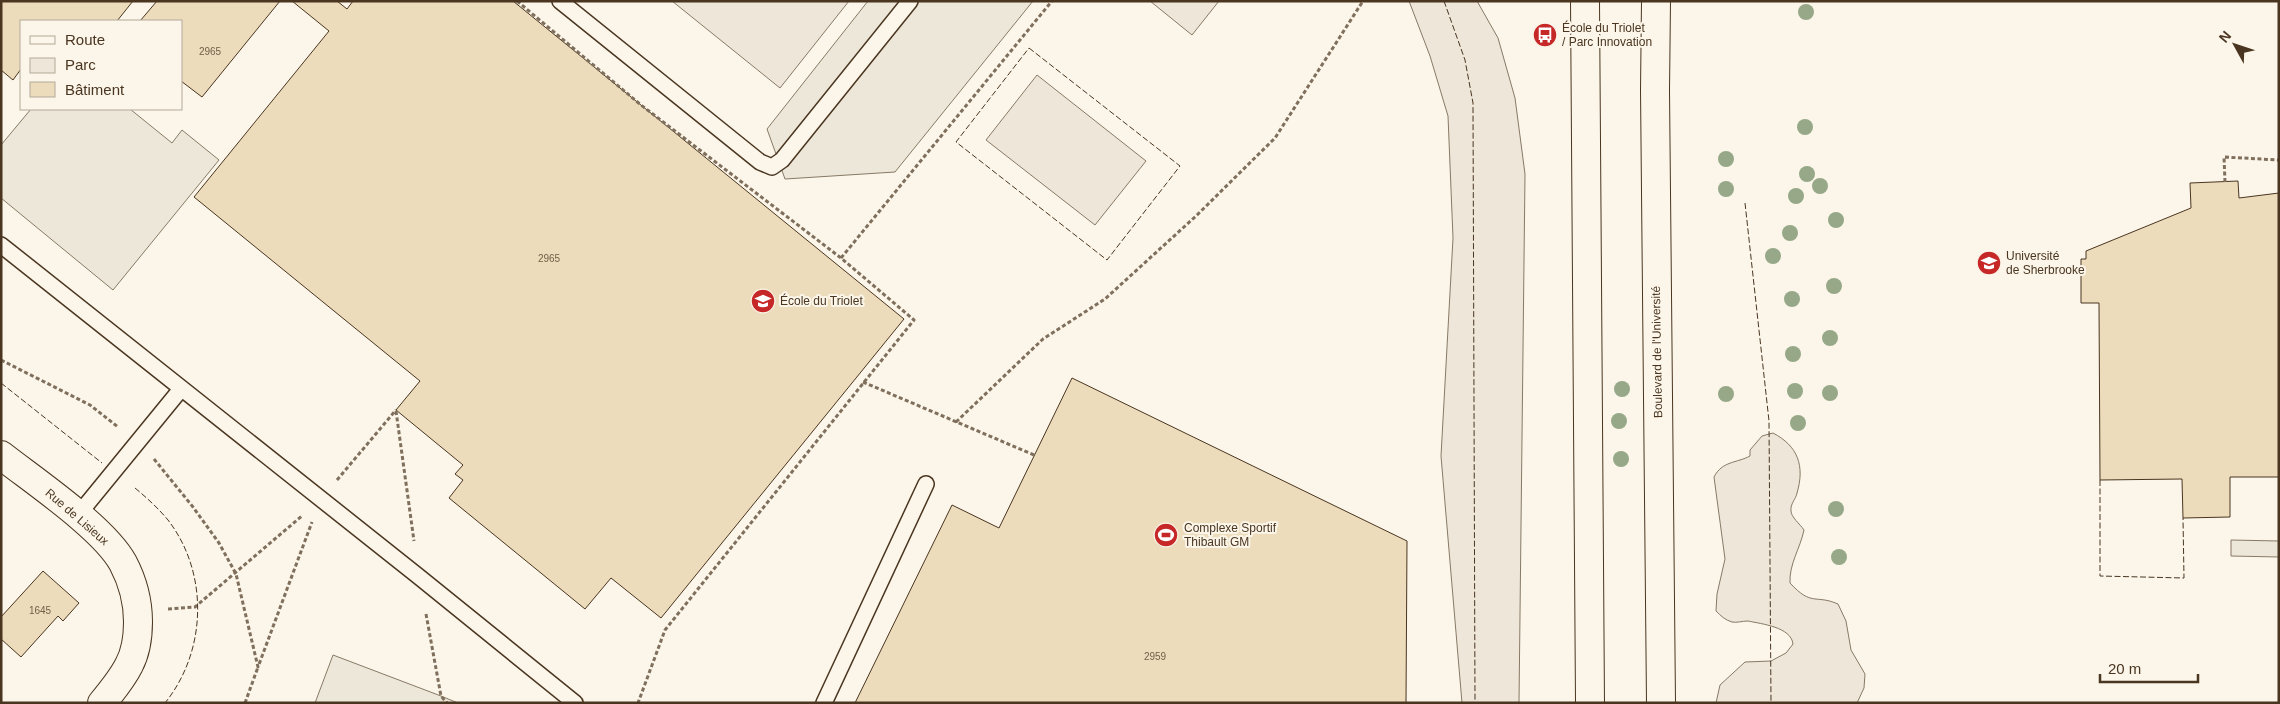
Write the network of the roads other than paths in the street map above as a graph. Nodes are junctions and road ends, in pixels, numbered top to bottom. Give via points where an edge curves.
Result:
1 (560, 1) edge
2 (910, 1) edge
3 (1586, 1) edge
4 (1656, 1) edge
5 (1, 245) edge
6 (181, 389) junction
7 (1, 455) edge
8 (926, 484) dead end
9 (78, 515) junction
10 (102, 703) edge
11 (575, 703) edge
12 (824, 703) edge
13 (1590, 703) edge
14 (1661, 703) edge

1 - 2 lane via 760,162 772,167 782,160
3 - 13 main road
4 - 14 main road, Boulevard de l'Université
5 - 6 lane
6 - 9 lane
6 - 11 lane
7 - 9 main road, Rue de Lisieux
8 - 12 lane
9 - 10 main road, Rue de Lisieux via 110,544 123,563 138,611 138,639 129,664

